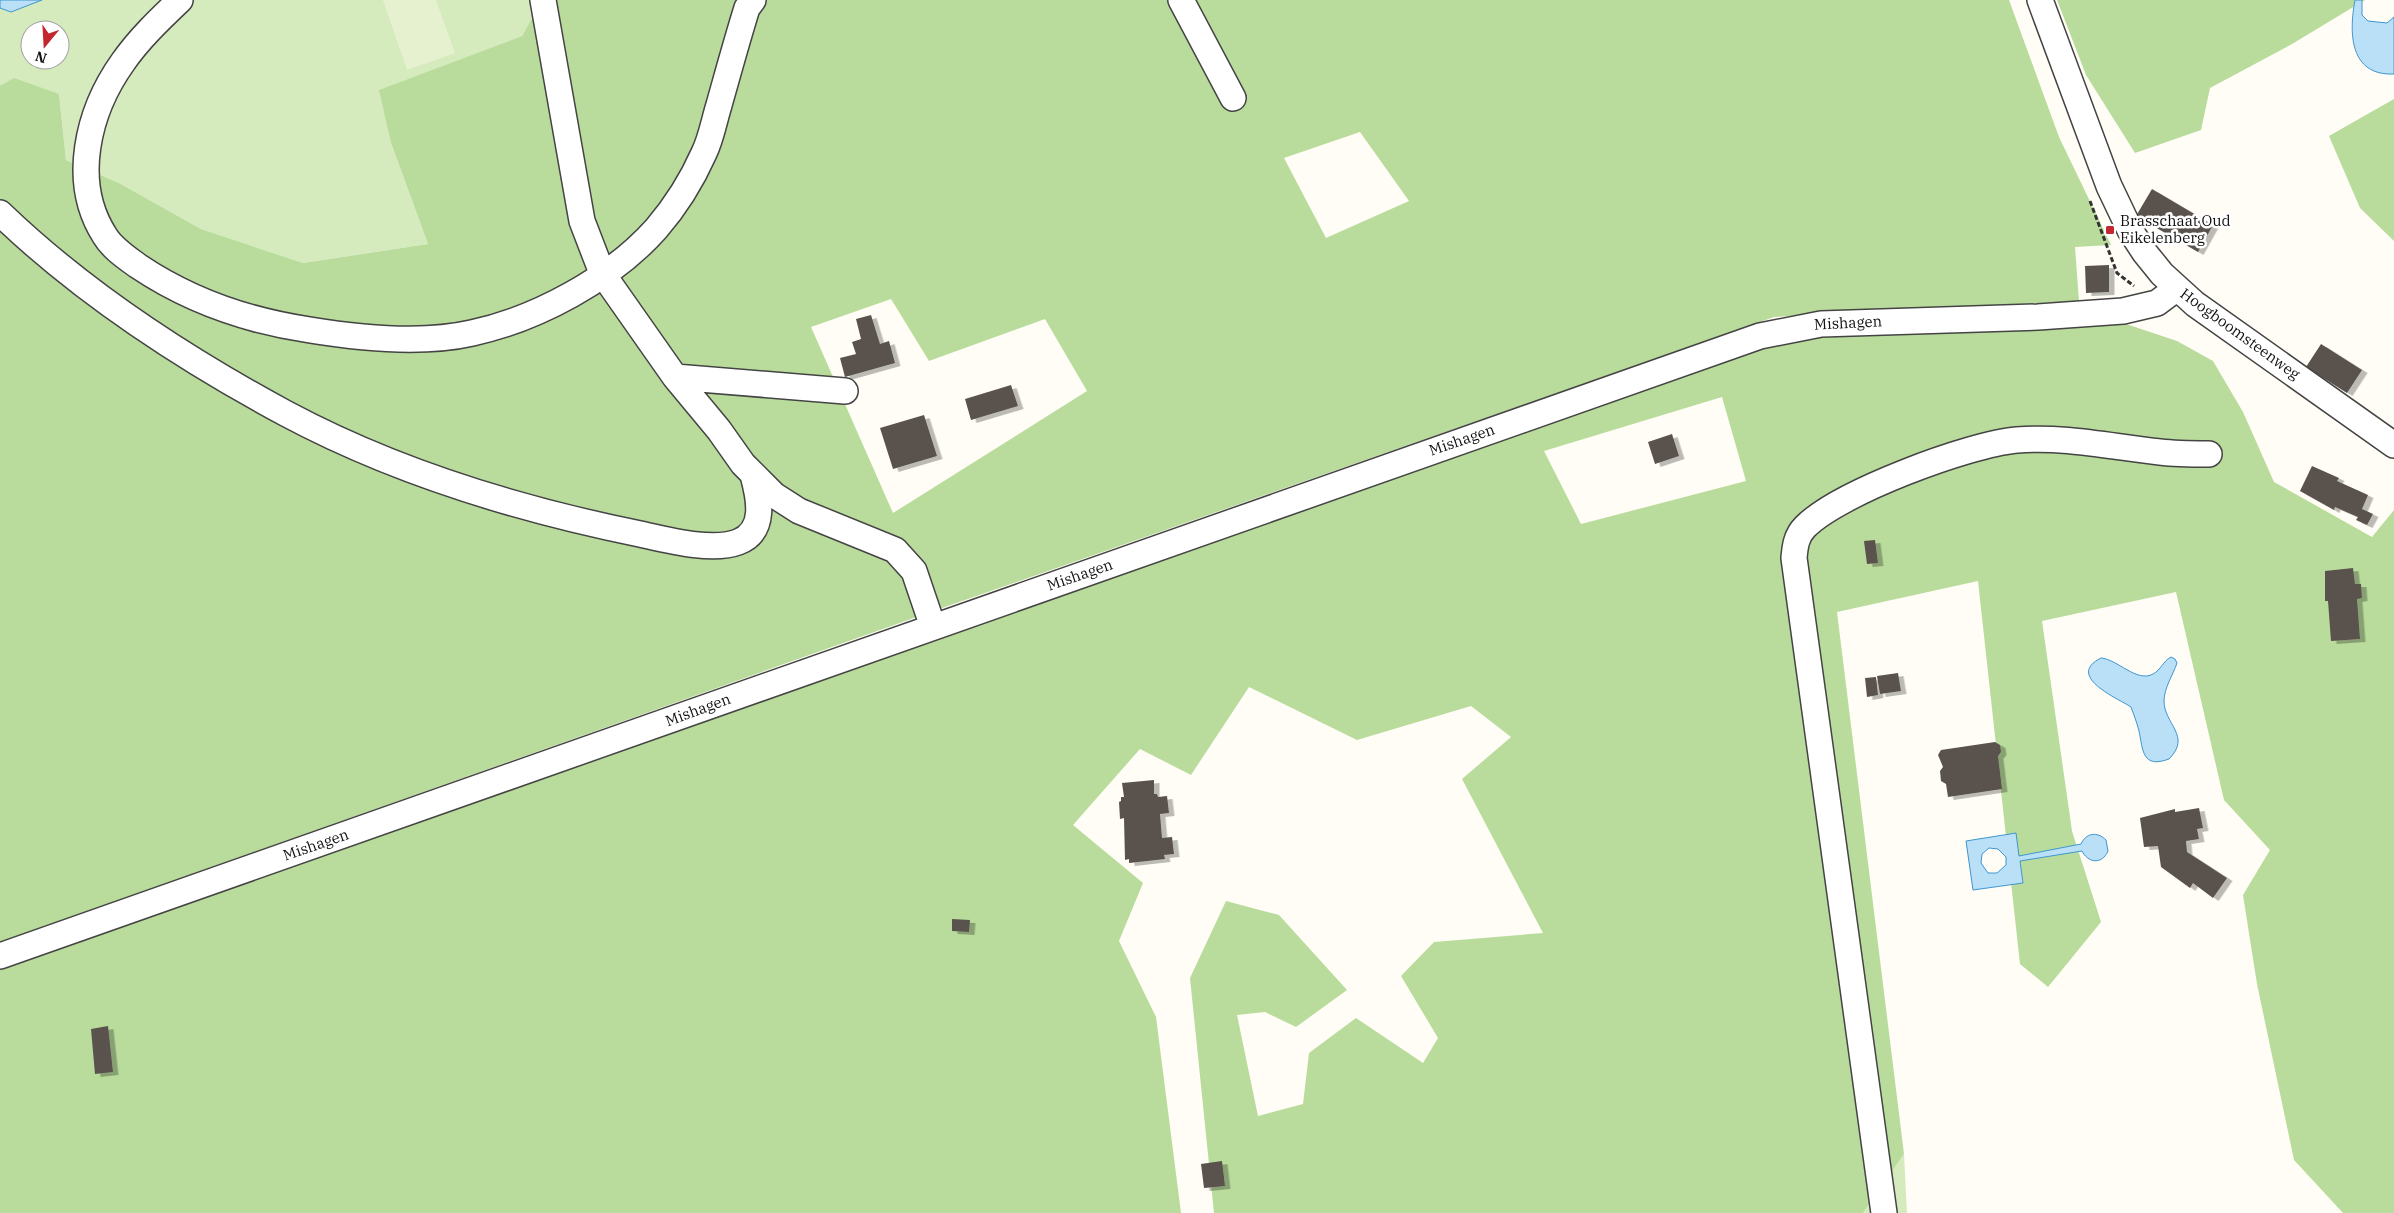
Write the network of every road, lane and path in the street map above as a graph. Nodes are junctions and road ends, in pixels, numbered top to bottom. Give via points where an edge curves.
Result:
1 (180, 0) edge
2 (542, 0) edge
3 (753, 0) edge
4 (1181, 0) edge
5 (2040, 0) edge
6 (1233, 98) dead end
7 (0, 213) edge
8 (602, 273) junction
9 (2177, 288) junction
10 (675, 377) junction
11 (845, 391) dead end
12 (2394, 445) edge
13 (2209, 454) dead end
14 (753, 474) junction
15 (933, 627) junction
16 (0, 956) edge
17 (1884, 1213) edge

1 - 8 street via 154,24 108,85 94,119 86,151 86,180 91,204 105,237 125,257 166,284 216,307 281,326 352,337 413,339 470,334 522,319 564,298
2 - 8 street via 582,222
3 - 8 street via 747,8 705,152 681,196 655,229
4 - 6 street
5 - 9 street, Hoogboomsteenweg via 2119,208 2145,252
7 - 14 street via 36,248 96,296 217,374 348,444 424,474 542,511 700,545 739,542 752,531 759,515 760,499
8 - 10 street
9 - 12 street, Hoogboomsteenweg
9 - 15 street, Mishagen via 2158,303 2123,311 1837,323 1804,326 1760,336
10 - 11 street
10 - 14 street
13 - 17 street via 2057,440 2007,442 1938,460 1849,498 1804,528 1788,534 1795,543 1794,558
14 - 15 street via 774,495 799,510 895,550 914,571
15 - 16 street, Mishagen

